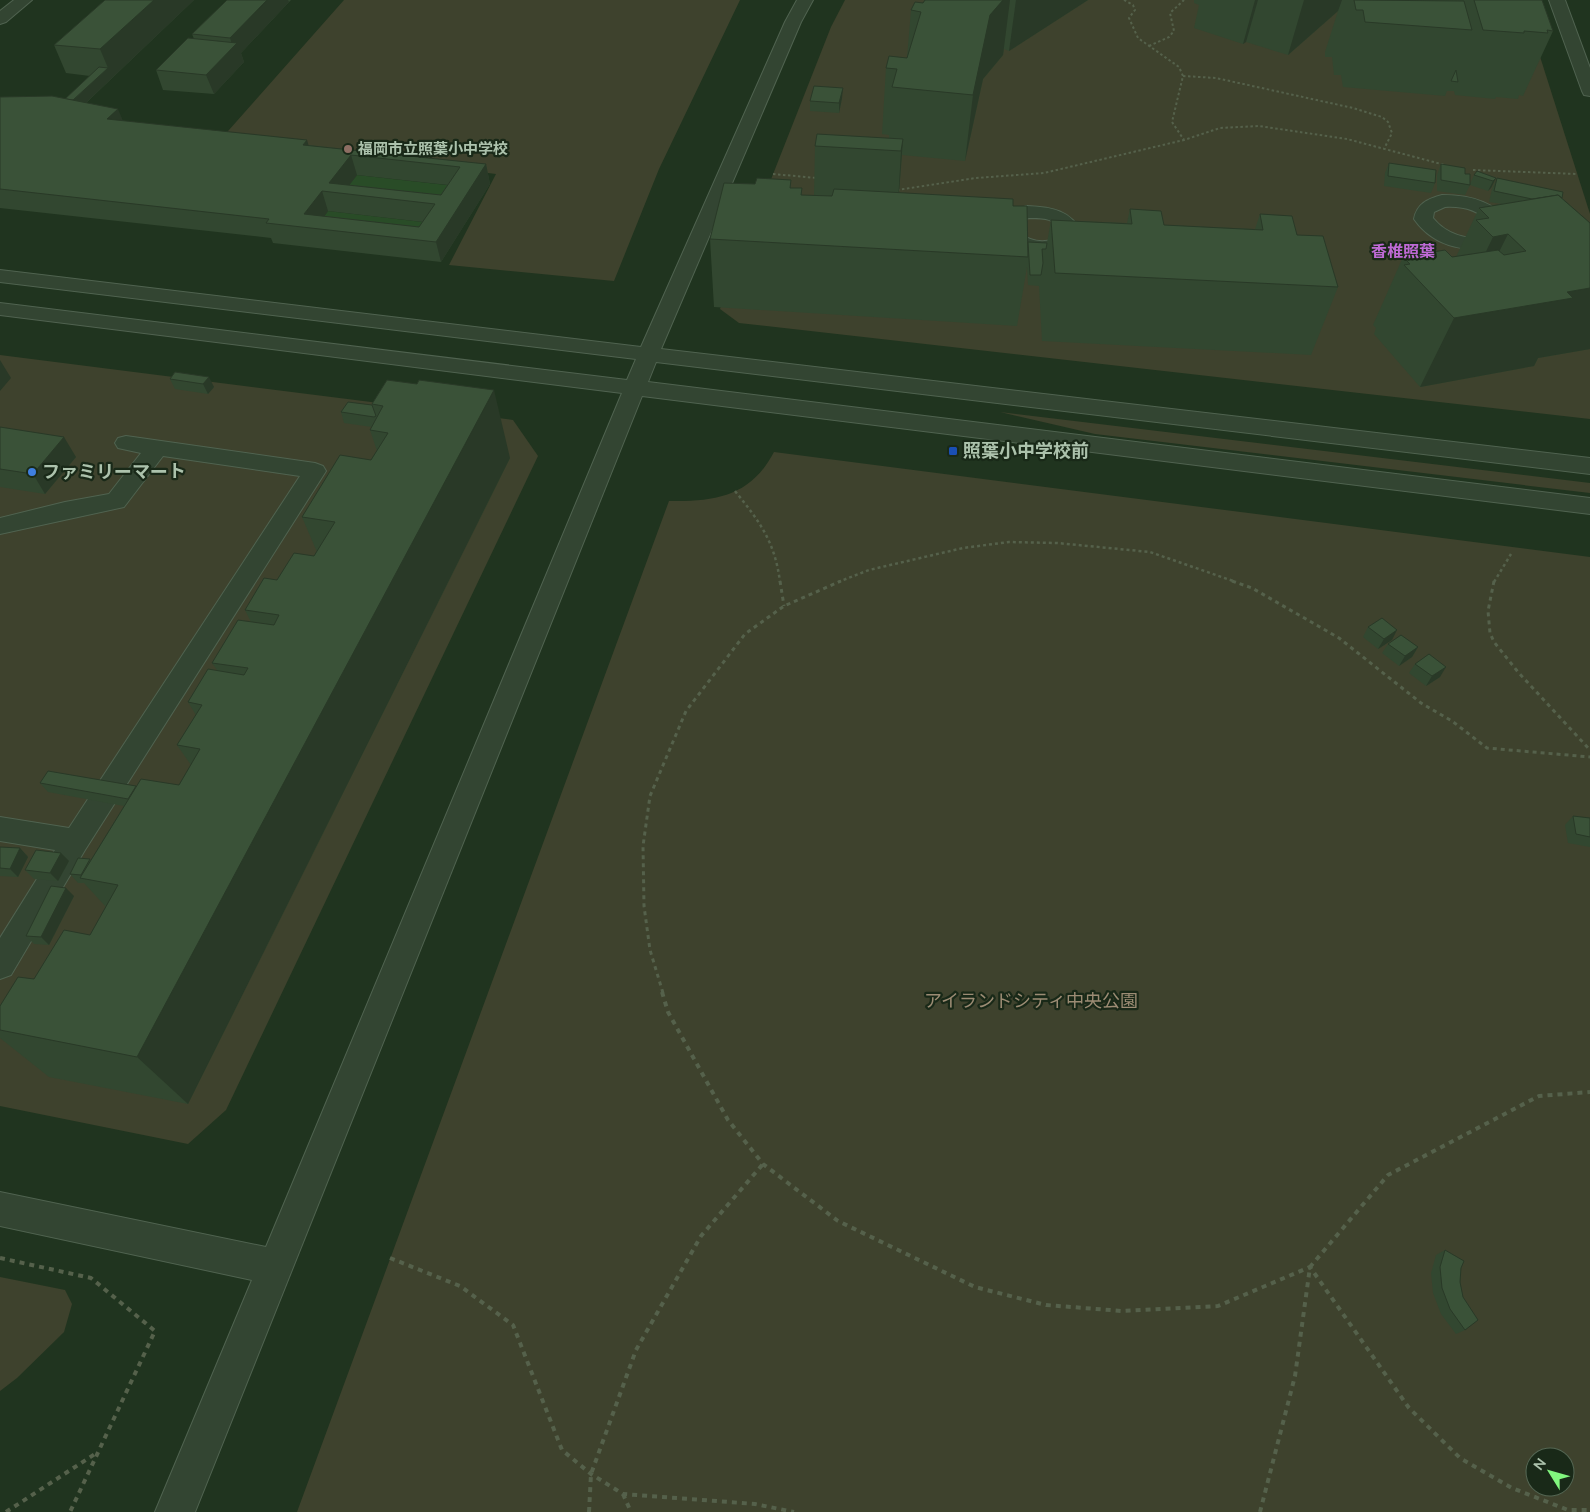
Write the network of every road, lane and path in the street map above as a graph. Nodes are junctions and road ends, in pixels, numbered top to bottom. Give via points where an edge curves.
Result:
1 (24, 0) edge
2 (805, 0) edge
3 (1124, 0) edge
4 (1184, 0) edge
5 (1557, 0) edge
6 (0, 19) edge
7 (1148, 46) junction
8 (1183, 76) junction
9 (1590, 91) edge
10 (1184, 140) junction
11 (1384, 149) junction
12 (1450, 166) edge
13 (1466, 169) edge
14 (773, 174) dead end
15 (1577, 174) dead end
16 (820, 178) edge
17 (892, 190) edge
18 (1520, 216) edge
19 (1496, 217) edge
20 (701, 234) junction
21 (720, 234) edge
22 (0, 276) edge
23 (0, 309) edge
24 (649, 353) junction
25 (636, 386) junction
26 (126, 443) dead end
27 (157, 448) junction
28 (1590, 466) edge
29 (735, 491) dead end
30 (1590, 506) edge
31 (0, 526) edge
32 (1511, 554) dead end
33 (784, 606) junction
34 (1590, 750) edge
35 (1590, 757) edge
36 (0, 828) edge
37 (76, 842) junction
38 (0, 965) edge
39 (1590, 1092) edge
40 (763, 1164) junction
41 (0, 1208) edge
42 (0, 1258) edge
43 (390, 1258) dead end
44 (1310, 1267) junction
45 (276, 1268) junction
46 (98, 1452) junction
47 (590, 1474) junction
48 (623, 1494) junction
49 (1590, 1510) edge
50 (6, 1512) edge
51 (70, 1512) edge
52 (175, 1512) edge
53 (589, 1512) edge
54 (631, 1512) edge
55 (794, 1512) edge
56 (1260, 1512) edge

1 - 6 street
2 - 20 street
3 - 7 path via 1133,4 1135,10 1129,18 1138,38
4 - 7 path via 1168,14 1174,32 1162,42
5 - 9 street
7 - 8 path via 1179,67
8 - 10 path via 1172,122
8 - 11 path via 1216,78 1382,117 1392,133
10 - 11 path via 1220,128 1259,126 1302,131
10 - 17 path via 1044,173 976,178
11 - 12 path
13 - 15 path
14 - 16 path
18 - 19 street
20 - 21 street
20 - 24 street
22 - 24 street
23 - 25 street
24 - 25 street
24 - 28 street via 927,390
25 - 30 street
25 - 45 street
26 - 27 street
27 - 31 street via 116,501
27 - 37 street via 315,471
29 - 33 path via 761,523 775,552
32 - 34 path via 1500,568 1488,595 1490,634 1508,659
33 - 35 path via 869,570 964,548 1009,542 1057,543 1150,552 1252,588 1339,638 1421,703 1452,721 1487,748
33 - 40 path via 744,634 686,711 650,796 643,846 644,906 650,950 668,1012 728,1120
36 - 37 street
37 - 38 street
39 - 44 path via 1539,1096 1388,1175
40 - 44 path via 838,1221 975,1286 1046,1305 1122,1311 1218,1306
40 - 47 path via 701,1236 636,1350
41 - 45 street
42 - 46 path via 91,1278 154,1331
43 - 47 path via 460,1286 513,1325 562,1450
44 - 49 path via 1408,1408 1460,1458 1512,1488 1568,1510
44 - 56 path via 1295,1376
45 - 52 street
46 - 50 path
46 - 51 path
47 - 48 path
47 - 53 path
48 - 54 path
48 - 55 path via 755,1504

